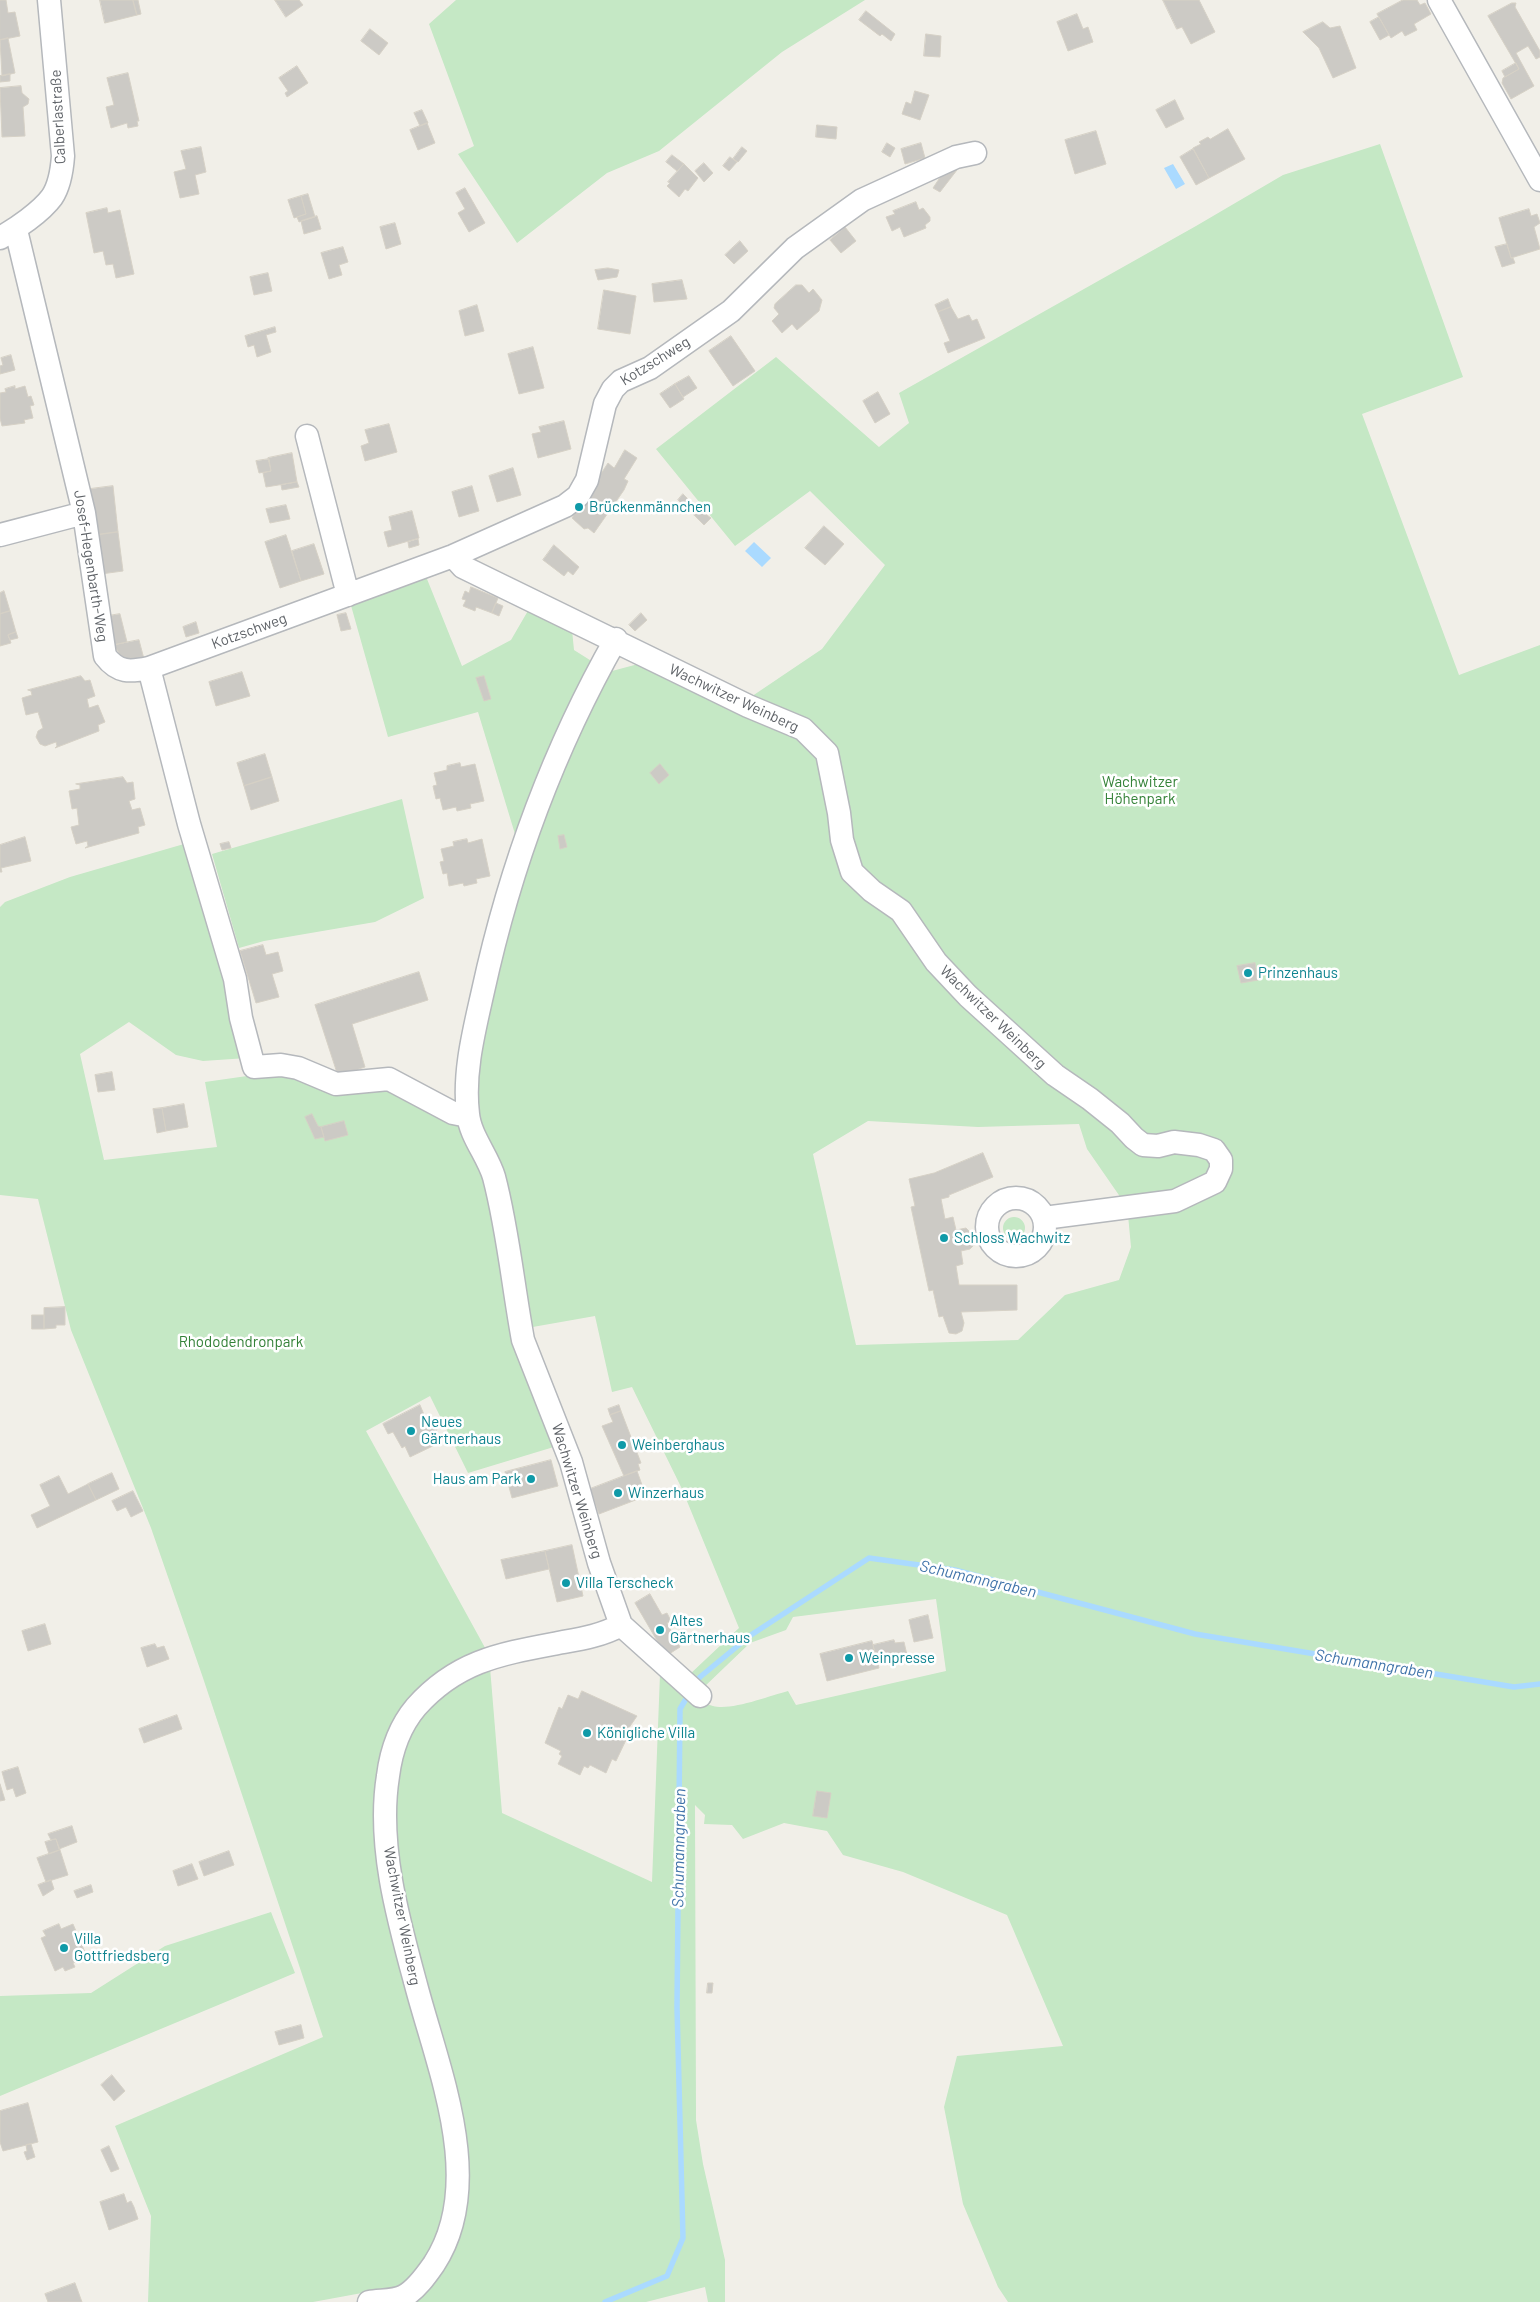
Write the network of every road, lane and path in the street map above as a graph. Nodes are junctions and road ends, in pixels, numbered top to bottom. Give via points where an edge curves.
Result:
1 (49, 0) edge
2 (1439, 0) edge
3 (975, 152) dead end
4 (1540, 180) edge
5 (8, 234) edge
6 (307, 436) dead end
7 (84, 513) junction
8 (0, 535) edge
9 (454, 556) junction
10 (348, 595) junction
11 (616, 640) junction
12 (149, 668) junction
13 (468, 1116) junction
14 (1044, 1218) dead end
15 (621, 1625) junction
16 (700, 1696) dead end
17 (369, 2302) edge

1 - 5 street, Calberlastraße via 63,156 61,177 52,197
2 - 4 street
3 - 9 street, Kotzschweg via 956,157 862,200 796,248 731,311 650,368 621,382 604,385 605,404 587,480 578,496 556,510
5 - 7 street, Josef-Hegenbarth-Weg
6 - 10 street
7 - 8 street
7 - 12 street, Josef-Hegenbarth-Weg via 105,656 122,670 130,672
9 - 10 street, Kotzschweg
9 - 11 street via 463,567
10 - 12 street, Kotzschweg
11 - 13 street, Wachwitzer Weinberg via 571,723 526,835 494,940 475,1028 467,1072
11 - 14 street, Wachwitzer Weinberg via 740,702 803,729 827,752 840,813 842,840 852,872 901,911 936,962 968,996 1054,1075 1090,1099 1144,1145 1174,1142 1199,1145 1214,1150 1221,1160 1215,1182 1175,1202
12 - 13 street via 189,824 235,979 254,1068 281,1065 298,1068 336,1084 389,1079 453,1113
13 - 15 street, Wachwitzer Weinberg via 490,1162 523,1340 571,1462 599,1564
15 - 16 street
15 - 17 street, Wachwitzer Weinberg via 604,1634 497,1654 456,1672 415,1708 395,1746 389,1766 385,1814 389,1861 410,1962 455,2133 457,2182 454,2214 446,2239 425,2278 405,2296

